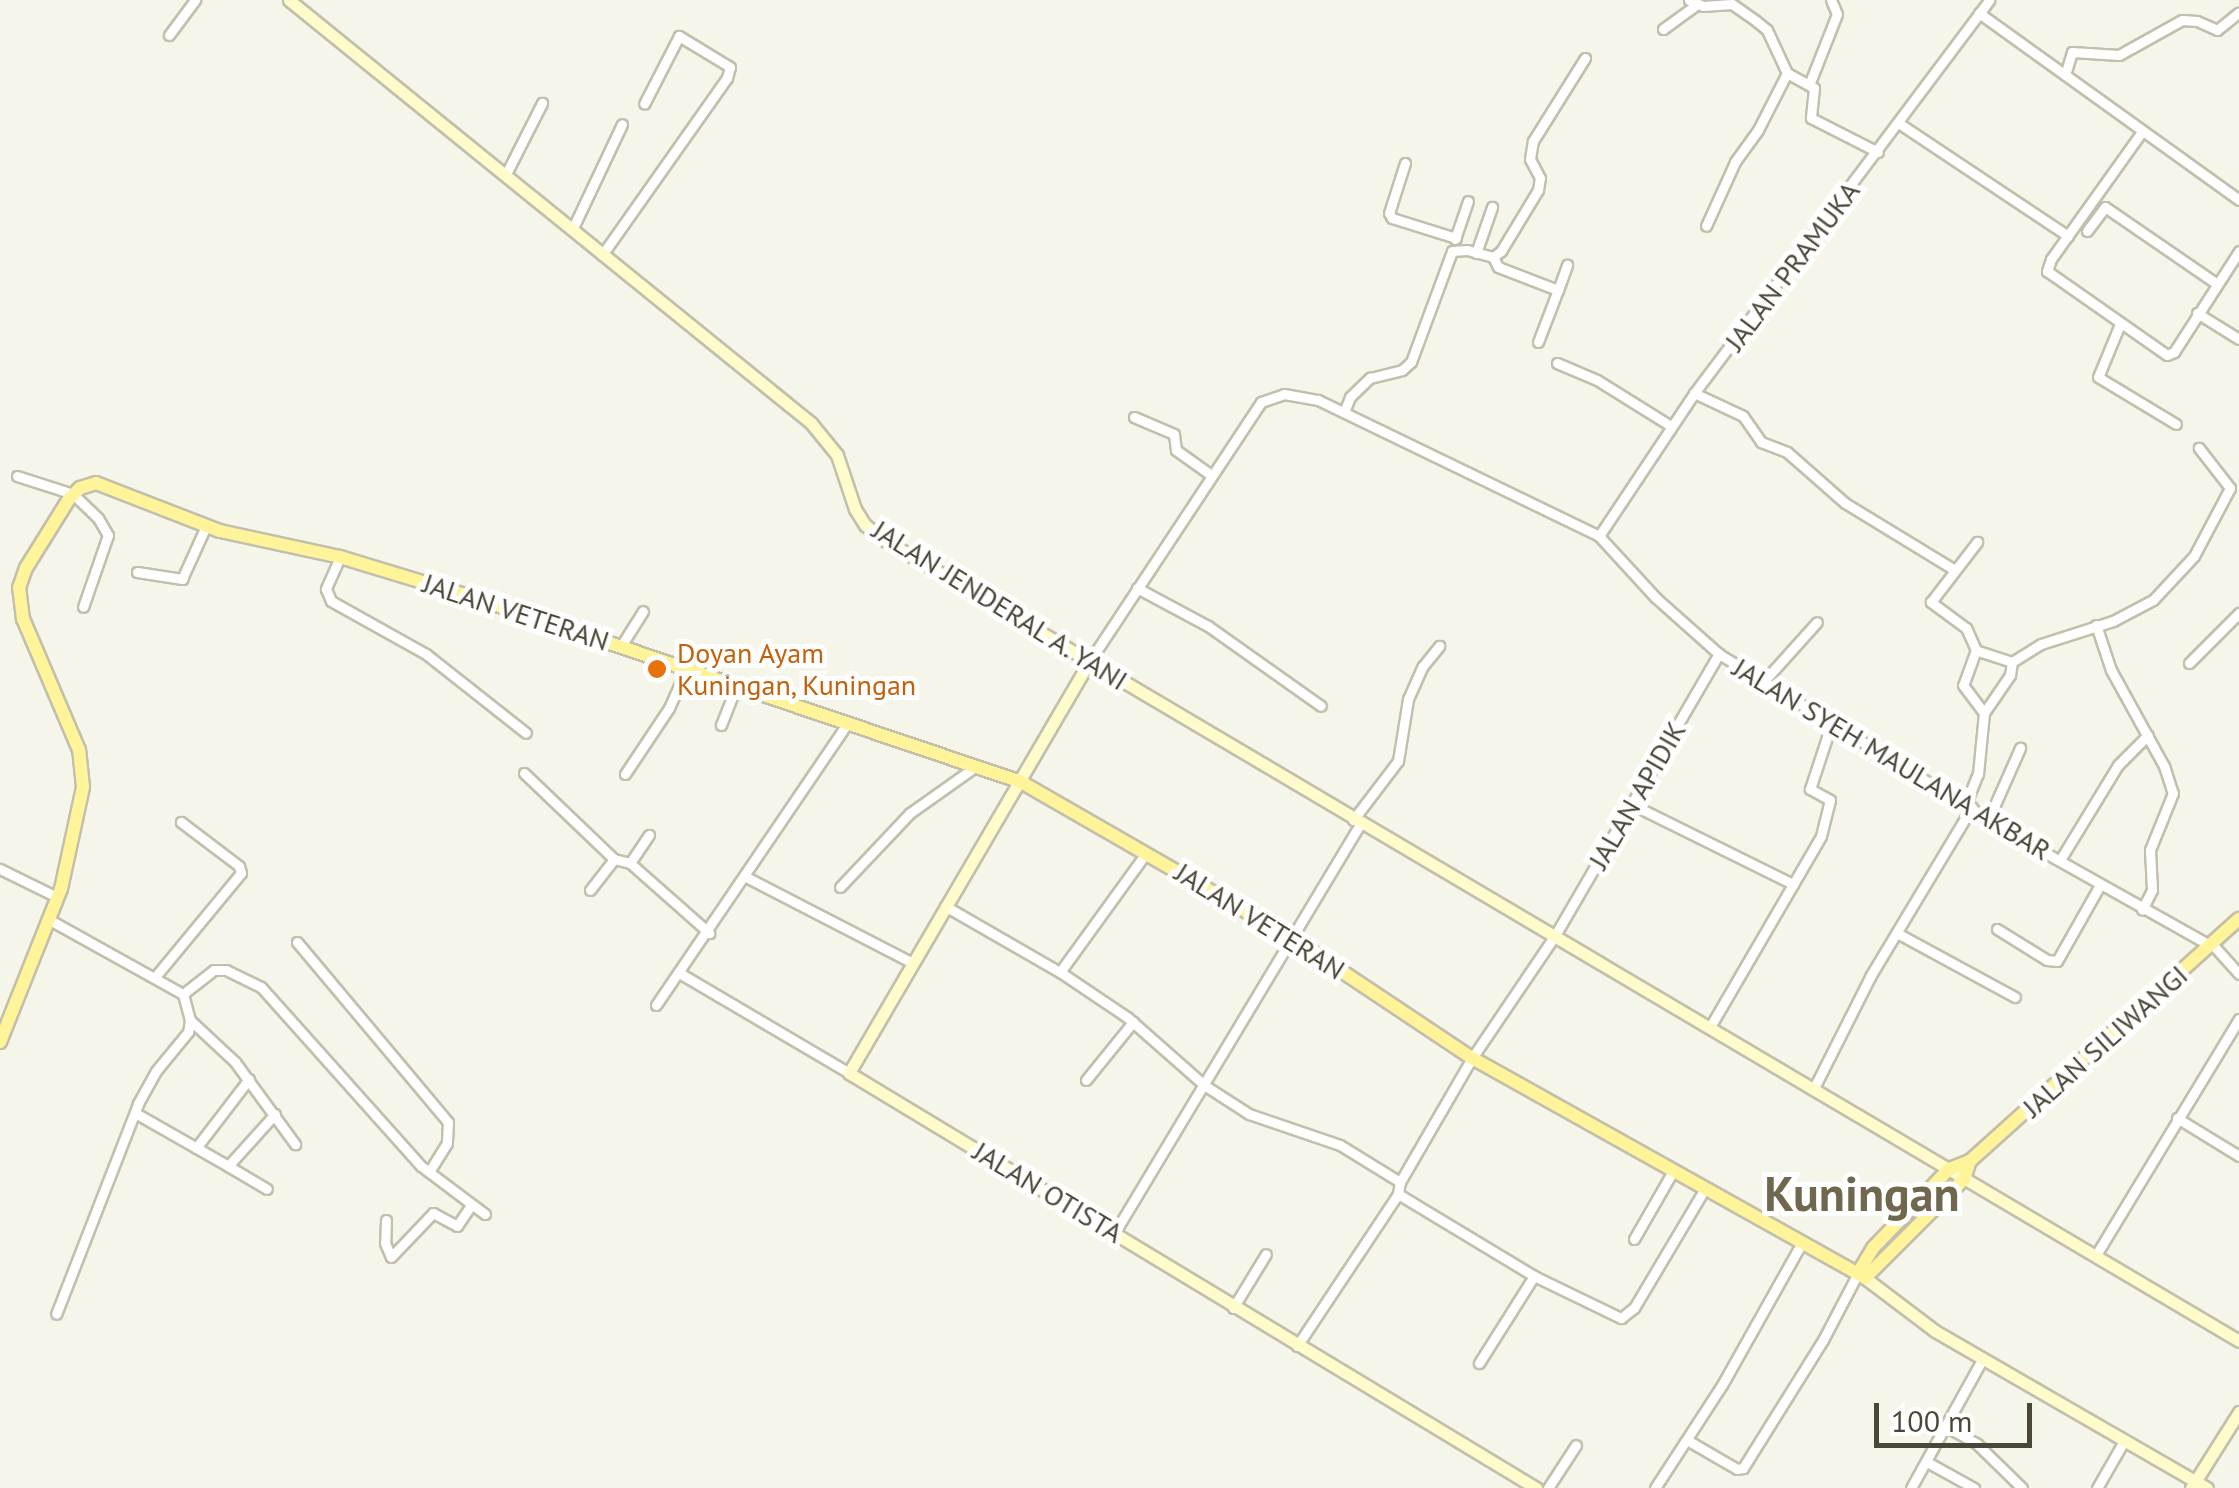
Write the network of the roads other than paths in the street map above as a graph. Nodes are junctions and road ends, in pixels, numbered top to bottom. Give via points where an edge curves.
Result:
1 (194, 0) edge
2 (288, 0) edge
3 (1831, 0) edge
4 (1989, 0) edge
5 (1692, 2) edge
6 (1733, 2) edge
7 (2239, 12) edge
8 (1980, 13) junction
9 (1663, 29) dead end
10 (169, 35) dead end
11 (1585, 58) dead end
12 (1788, 73) junction
13 (2065, 76) junction
14 (1809, 85) junction
15 (542, 103) dead end
16 (644, 104) dead end
17 (622, 124) dead end
18 (1900, 124) junction
19 (2142, 133) junction
20 (1878, 152) junction
21 (1405, 163) dead end
22 (505, 176) junction
23 (2239, 200) edge
24 (1468, 201) dead end
25 (1492, 207) dead end
26 (1706, 226) dead end
27 (572, 230) junction
28 (2088, 231) dead end
29 (2068, 236) junction
30 (1456, 238) junction
31 (1452, 251) junction
32 (2239, 251) edge
33 (1476, 252) junction
34 (602, 255) junction
35 (1493, 257) junction
36 (1567, 264) dead end
37 (2217, 284) junction
38 (1558, 290) junction
39 (2198, 313) junction
40 (2120, 324) junction
41 (2239, 339) edge
42 (1538, 342) dead end
43 (1558, 364) dead end
44 (1694, 393) junction
45 (1344, 412) junction
46 (1134, 416) dead end
47 (2176, 424) dead end
48 (1670, 426) junction
49 (2199, 448) dead end
50 (1211, 475) junction
51 (17, 476) dead end
52 (71, 497) junction
53 (206, 526) junction
54 (1600, 536) junction
55 (1976, 542) dead end
56 (340, 557) junction
57 (1954, 570) junction
58 (138, 572) dead end
59 (1137, 588) junction
60 (83, 607) dead end
61 (643, 611) dead end
62 (2239, 613) edge
63 (1817, 622) dead end
64 (2090, 627) junction
65 (621, 646) junction
66 (1439, 646) dead end
67 (1976, 650) junction
68 (1720, 654) junction
69 (1089, 662) junction
70 (2012, 662) junction
71 (2190, 662) dead end
72 (686, 670) junction
73 (1764, 681) junction
74 (736, 687) junction
75 (1321, 706) dead end
76 (1984, 713) junction
77 (1832, 722) junction
78 (848, 723) junction
79 (721, 725) dead end
80 (526, 733) dead end
81 (2146, 737) junction
82 (2020, 748) dead end
83 (977, 766) junction
84 (524, 773) dead end
85 (625, 774) dead end
86 (1021, 782) junction
87 (1631, 804) junction
88 (1969, 805) junction
89 (1988, 818) junction
90 (181, 822) dead end
91 (1356, 822) junction
92 (649, 834) dead end
93 (1146, 852) junction
94 (614, 859) junction
95 (2060, 860) junction
96 (630, 864) junction
97 (0, 869) edge
98 (746, 877) junction
99 (1793, 884) junction
100 (2100, 884) junction
101 (840, 887) dead end
102 (590, 890) dead end
103 (57, 897) junction
104 (945, 906) junction
105 (2142, 910) junction
106 (48, 918) junction
107 (2234, 924) edge
108 (1997, 929) dead end
109 (1897, 932) junction
110 (709, 933) junction
111 (1554, 936) junction
112 (1292, 938) junction
113 (297, 942) dead end
114 (2212, 945) junction
115 (911, 962) junction
116 (1060, 972) junction
117 (682, 974) junction
118 (2239, 974) edge
119 (154, 976) junction
120 (183, 994) junction
121 (2015, 997) dead end
122 (656, 1005) dead end
123 (2239, 1019) edge
124 (190, 1020) junction
125 (1133, 1022) junction
126 (1710, 1027) junction
127 (0, 1042) edge
128 (1472, 1058) junction
129 (849, 1073) junction
130 (249, 1079) junction
131 (1086, 1080) dead end
132 (1204, 1085) junction
133 (1813, 1090) junction
134 (137, 1114) junction
135 (275, 1114) junction
136 (2178, 1118) junction
137 (295, 1144) dead end
138 (196, 1148) junction
139 (2239, 1156) edge
140 (1970, 1160) junction
141 (228, 1166) junction
142 (1949, 1170) junction
143 (429, 1172) junction
144 (1672, 1172) junction
145 (1964, 1178) junction
146 (1400, 1182) junction
147 (267, 1189) dead end
148 (1704, 1190) junction
149 (1398, 1194) junction
150 (471, 1205) junction
151 (485, 1214) dead end
152 (386, 1220) dead end
153 (1114, 1232) junction
154 (1634, 1238) dead end
155 (1801, 1244) junction
156 (1266, 1254) dead end
157 (2096, 1255) junction
158 (1861, 1275) junction
159 (1534, 1276) junction
160 (1233, 1308) junction
161 (56, 1314) dead end
162 (2239, 1341) edge
163 (1297, 1346) junction
164 (1982, 1360) junction
165 (1479, 1363) dead end
166 (2239, 1412) edge
167 (1945, 1426) junction
168 (1688, 1440) junction
169 (2124, 1441) junction
170 (1576, 1445) dead end
171 (1926, 1462) junction
172 (2198, 1486) edge
173 (1536, 1488) edge
174 (1548, 1488) edge
175 (1655, 1488) edge
176 (1911, 1488) edge
177 (1974, 1488) edge
178 (2022, 1488) edge
179 (2097, 1488) edge

1 - 10 street
2 - 22 main road, JALAN JENDERAL A. YANI
3 - 14 street via 1837,14
4 - 8 street, JALAN PRAMUKA
5 - 6 street
5 - 9 street
6 - 12 street via 1767,30
7 - 13 street via 2217,30 2182,20 2119,56 2072,52
8 - 13 street
8 - 18 street, JALAN PRAMUKA
11 - 35 street via 1534,141 1537,192
12 - 14 street
12 - 26 street
13 - 19 street
14 - 20 street via 1811,118
15 - 22 street
16 - 34 street via 679,36 730,67
17 - 27 street
18 - 20 street, JALAN PRAMUKA
18 - 29 street
19 - 23 street
19 - 29 street
20 - 44 street, JALAN PRAMUKA
21 - 30 street via 1390,216
22 - 27 main road, JALAN JENDERAL A. YANI
24 - 30 street
25 - 33 street
27 - 34 main road, JALAN JENDERAL A. YANI
28 - 37 street via 2104,207
29 - 40 street via 2048,271
30 - 31 street
31 - 33 street
31 - 45 street via 1411,362 1370,378
32 - 37 street
33 - 35 street
34 - 69 main road, JALAN JENDERAL A. YANI via 825,437 865,524
35 - 38 street via 1498,267
36 - 38 street
37 - 39 street
38 - 42 street
39 - 40 street via 2167,355
39 - 41 street
40 - 47 street via 2098,377
43 - 48 street via 1598,380
44 - 48 street, JALAN PRAMUKA
44 - 57 street via 1742,416 1761,442 1786,452 1845,503
45 - 50 street via 1284,394 1264,398
45 - 54 street
46 - 50 street via 1174,434 1176,450
48 - 54 street, JALAN PRAMUKA
49 - 64 street via 2230,488 2218,517 2194,556 2153,600
50 - 59 street
51 - 52 street
52 - 53 main road, JALAN VETERAN via 96,483 110,485
52 - 60 street via 108,535
52 - 103 main road via 19,588 23,619 79,750 82,773 82,806
53 - 56 main road, JALAN VETERAN
53 - 58 street via 182,579
54 - 68 street, JALAN SYEH MAULANA AKBAR
55 - 57 street
56 - 65 main road, JALAN VETERAN
56 - 80 street via 326,589 331,601 426,654
57 - 67 street via 1930,602 1966,628
59 - 69 street
59 - 75 street via 1220,633
61 - 65 street
62 - 71 street
63 - 73 street
64 - 70 street
64 - 81 street
65 - 72 main road, JALAN VETERAN
66 - 91 street via 1408,699 1398,761
67 - 70 street
67 - 76 street via 1963,685
68 - 73 street, JALAN SYEH MAULANA AKBAR
68 - 87 street, JALAN APIDIK
69 - 86 main road
69 - 91 main road, JALAN JENDERAL A. YANI
70 - 76 street
72 - 74 main road, JALAN VETERAN
72 - 85 street
73 - 77 street, JALAN SYEH MAULANA AKBAR
74 - 78 main road, JALAN VETERAN
74 - 79 street
76 - 88 street
77 - 88 street, JALAN SYEH MAULANA AKBAR
77 - 99 street via 1810,790 1830,800 1829,813
78 - 83 main road, JALAN VETERAN
78 - 98 street
81 - 95 street via 2130,749
81 - 105 street via 2172,793 2150,850 2152,890
82 - 89 street
83 - 86 main road, JALAN VETERAN
83 - 101 street via 910,813
84 - 94 street
86 - 93 main road, JALAN VETERAN
86 - 104 main road
87 - 99 street
87 - 111 street, JALAN APIDIK
88 - 89 street, JALAN SYEH MAULANA AKBAR
88 - 109 street
89 - 95 street, JALAN SYEH MAULANA AKBAR
90 - 119 street via 241,873
91 - 111 main road, JALAN JENDERAL A. YANI
91 - 112 street
92 - 96 street
93 - 112 main road, JALAN VETERAN
93 - 116 street
94 - 96 street
94 - 102 street
95 - 100 street, JALAN SYEH MAULANA AKBAR
96 - 110 street
97 - 103 street
98 - 110 street
98 - 115 street
99 - 126 street
100 - 105 street, JALAN SYEH MAULANA AKBAR
100 - 108 street via 2057,961
103 - 106 main road
104 - 115 main road
104 - 116 street
105 - 114 street, JALAN SYEH MAULANA AKBAR
106 - 119 street
106 - 127 main road
107 - 114 main road, JALAN SILIWANGI
109 - 121 street
109 - 133 street
110 - 117 street
111 - 126 main road, JALAN JENDERAL A. YANI
111 - 128 street, JALAN APIDIK
112 - 128 main road, JALAN VETERAN
112 - 132 street
113 - 143 street via 448,1122 447,1143
114 - 118 street
114 - 140 main road, JALAN SILIWANGI
115 - 129 main road
116 - 125 street
117 - 122 street
117 - 129 street
119 - 120 street
120 - 124 street
120 - 143 street via 214,970 260,986
123 - 136 street
124 - 130 street
124 - 134 street
125 - 131 street
125 - 132 street
126 - 133 main road, JALAN JENDERAL A. YANI
128 - 144 main road, JALAN VETERAN
128 - 146 street, JALAN APIDIK
129 - 153 main road, JALAN OTISTA
130 - 135 street
130 - 138 street
132 - 146 street via 1266,1123 1340,1145
132 - 153 street
133 - 142 main road, JALAN JENDERAL A. YANI
134 - 138 street
134 - 161 street
135 - 137 street
135 - 141 street
136 - 139 street
136 - 157 street
138 - 141 street
140 - 142 main road, JALAN SILIWANGI
140 - 145 main road, JALAN SILIWANGI
141 - 147 street
142 - 145 main road, JALAN JENDERAL A. YANI
142 - 158 main road, JALAN SILIWANGI via 1872,1248
143 - 150 street
144 - 148 main road, JALAN VETERAN
144 - 154 street
145 - 157 main road, JALAN JENDERAL A. YANI
145 - 158 main road, JALAN SILIWANGI
146 - 149 street
148 - 155 main road, JALAN VETERAN
148 - 159 street via 1627,1315 1610,1314
149 - 159 street
149 - 163 street
150 - 151 street
150 - 152 street via 457,1226 433,1213 391,1257
153 - 160 main road, JALAN OTISTA
155 - 158 main road, JALAN VETERAN
155 - 168 street
156 - 160 street
157 - 162 main road, JALAN JENDERAL A. YANI
158 - 164 main road
158 - 168 street via 1743,1468
159 - 165 street
160 - 163 main road, JALAN OTISTA
163 - 173 main road, JALAN OTISTA
164 - 167 street
164 - 169 main road
166 - 172 main road
167 - 171 street
167 - 178 street via 1977,1444
168 - 175 street
169 - 172 main road
169 - 179 street
170 - 174 street
171 - 176 street
171 - 177 street

